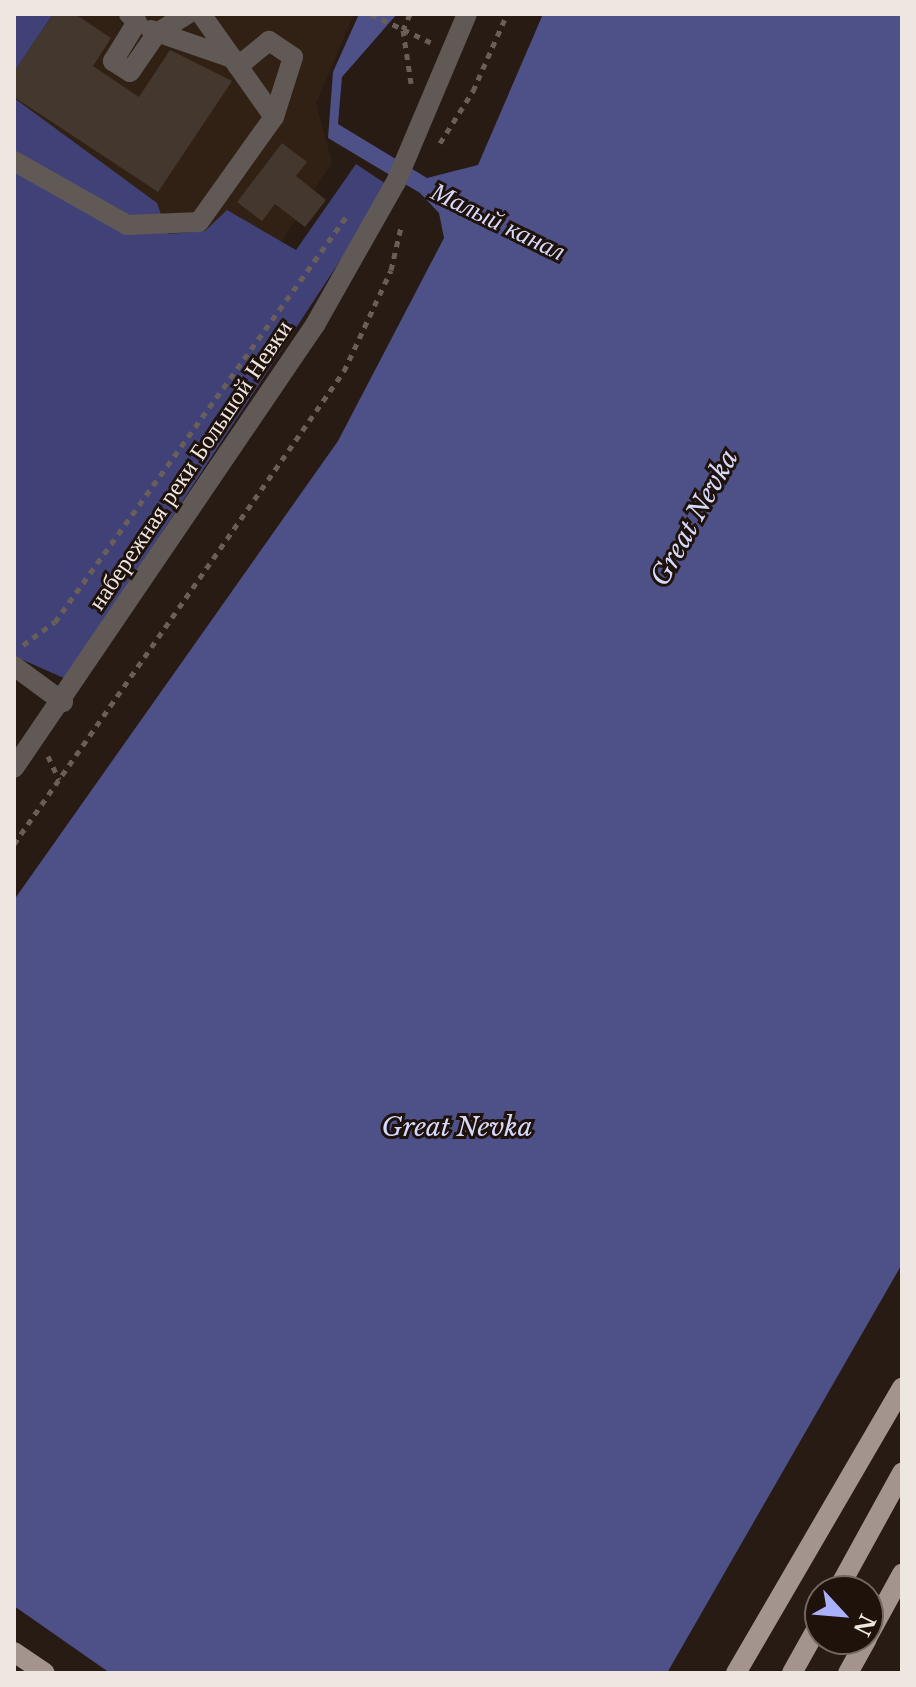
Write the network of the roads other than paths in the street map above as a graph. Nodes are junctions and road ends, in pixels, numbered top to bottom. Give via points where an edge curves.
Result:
1 (187, 14) edge
2 (201, 14) edge
3 (467, 14) edge
4 (133, 18) edge
5 (157, 33) junction
6 (235, 62) junction
7 (274, 117) junction
8 (14, 161) edge
9 (14, 666) edge
10 (63, 702) junction
11 (14, 768) edge
12 (902, 1388) edge
13 (902, 1473) edge
14 (902, 1574) edge
15 (846, 1575) edge
16 (884, 1607) edge
17 (14, 1652) edge
18 (804, 1652) edge
19 (858, 1655) edge
20 (45, 1673) edge
21 (736, 1673) edge
22 (792, 1673) edge
23 (848, 1673) edge

1 - 5 street
2 - 6 street
3 - 10 street, набережная реки Большой Невки via 399,174 315,325
4 - 5 street
4 - 5 street via 113,61 130,72
5 - 6 street
6 - 7 street
6 - 7 street via 269,41 293,57
7 - 8 street via 199,222 127,225
9 - 10 street
10 - 11 street, набережная реки Большой Невки
12 - 21 main road
13 - 15 main road
14 - 16 main road
17 - 20 main road
18 - 22 main road
19 - 23 main road

